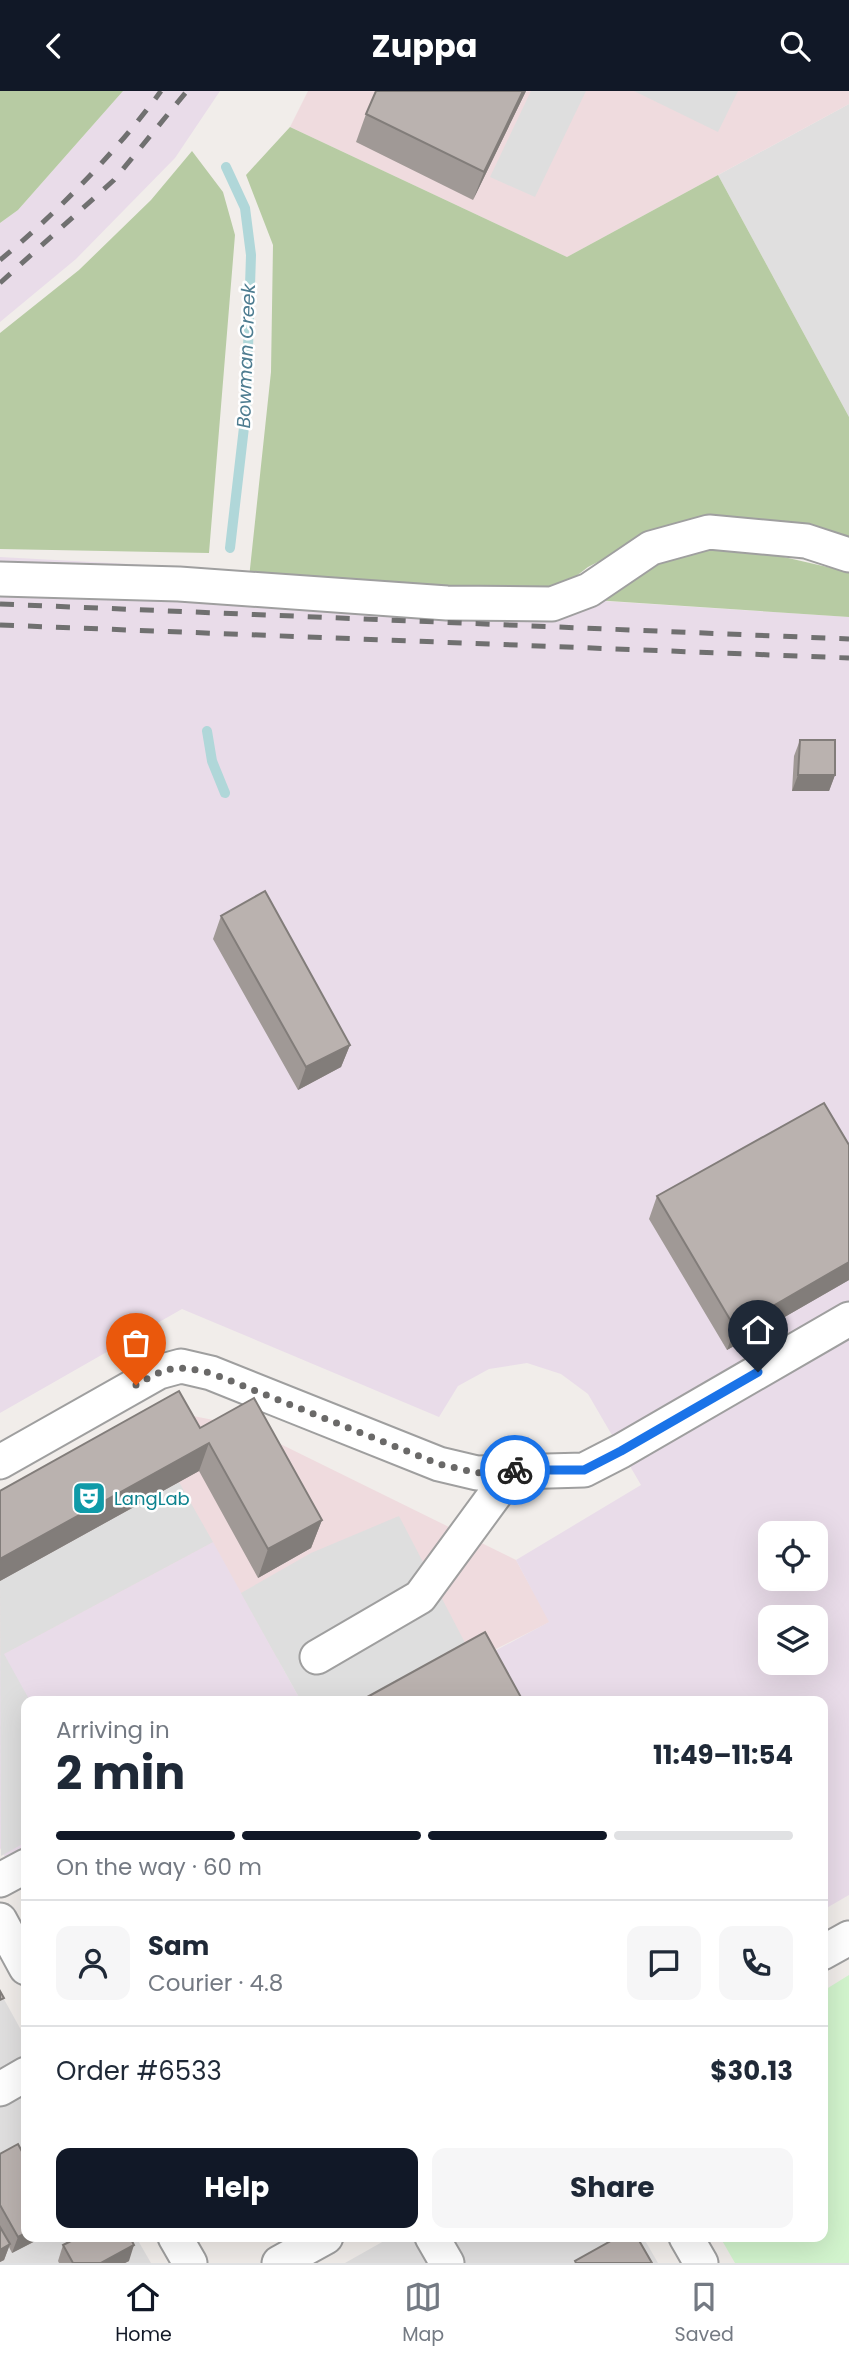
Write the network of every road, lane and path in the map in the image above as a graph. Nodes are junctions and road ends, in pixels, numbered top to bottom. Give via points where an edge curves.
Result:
1 (849, 555) edge
2 (0, 579) edge
3 (849, 1319) edge
4 (0, 1462) edge
5 (513, 1470) junction
6 (317, 1657) dead end
7 (21, 1869) edge
8 (0, 1880) edge
9 (0, 1920) edge
10 (849, 1938) edge
11 (828, 1950) edge
12 (21, 1959) edge
13 (21, 2077) edge
14 (0, 2089) edge
15 (178, 2242) edge
16 (317, 2242) edge
17 (435, 2242) edge
18 (690, 2242) edge
19 (190, 2263) edge
20 (279, 2263) edge
21 (447, 2263) edge
22 (701, 2263) edge

1 - 2 street via 806,541 709,532 651,548 589,590 552,604 447,603 179,584
3 - 5 street via 584,1470
4 - 5 street via 159,1372 181,1366 211,1373 439,1464 477,1473
5 - 6 street via 420,1597
7 - 8 street
9 - 12 street
10 - 11 street
13 - 14 street
15 - 19 street
16 - 20 street
17 - 21 street
18 - 22 street

